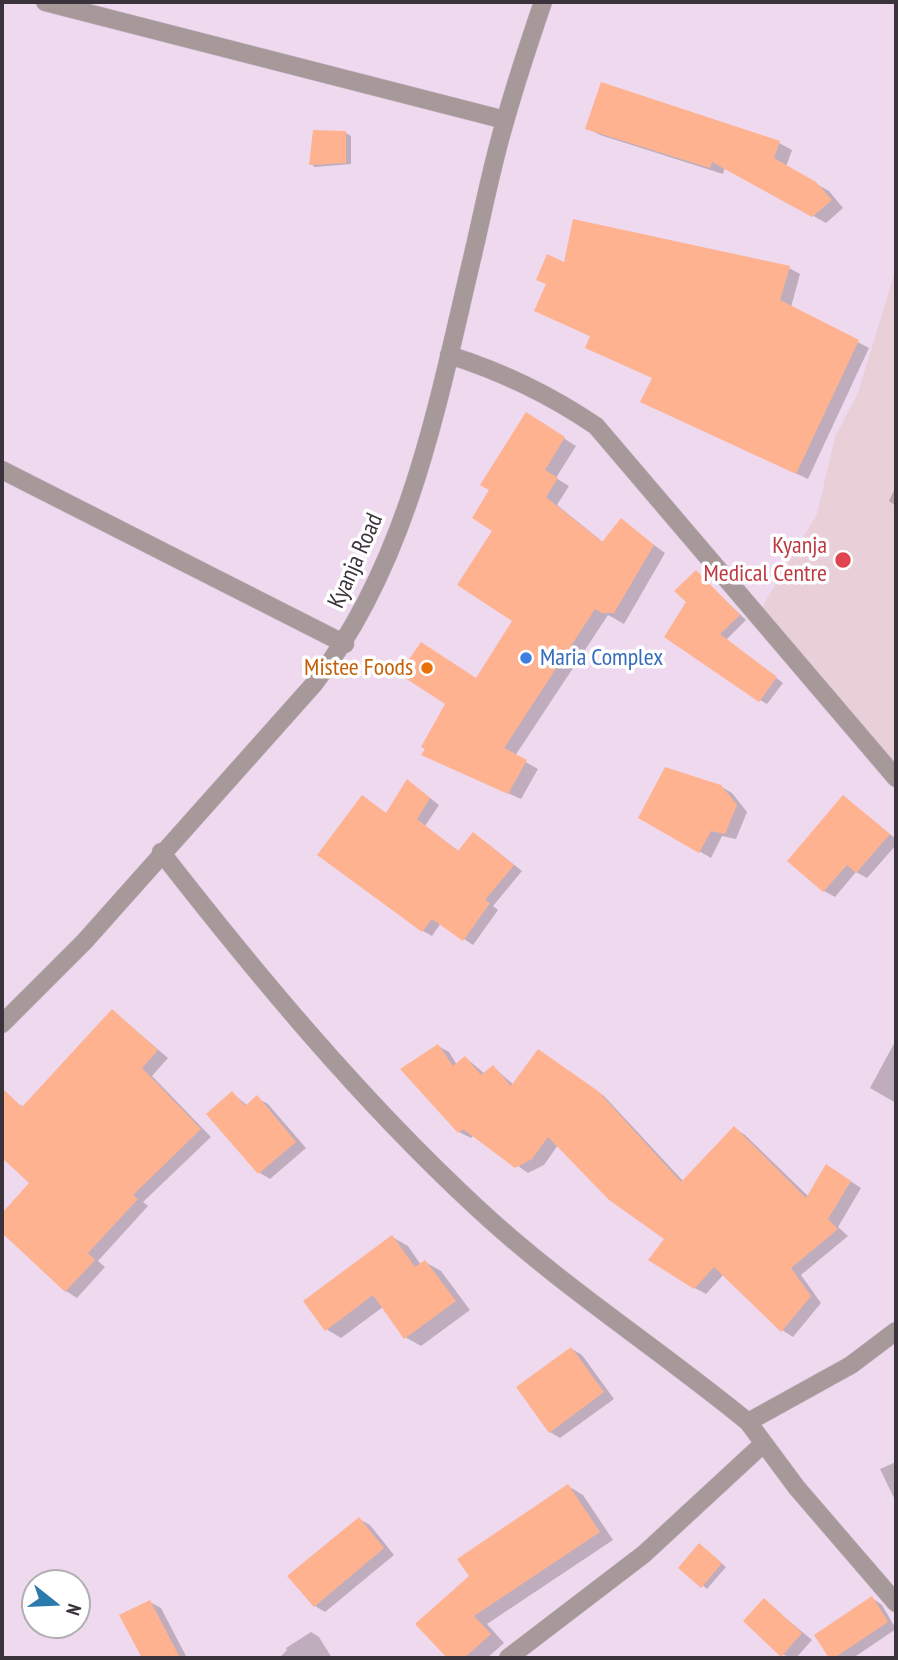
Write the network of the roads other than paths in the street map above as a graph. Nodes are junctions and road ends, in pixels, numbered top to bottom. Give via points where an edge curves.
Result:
1 (45, 2) edge
2 (543, 2) edge
3 (505, 120) junction
4 (449, 355) junction
5 (2, 470) edge
6 (345, 645) junction
7 (896, 778) edge
8 (161, 852) junction
9 (2, 1024) edge
10 (896, 1331) edge
11 (748, 1422) junction
12 (763, 1444) junction
13 (896, 1603) edge
14 (508, 1658) edge

1 - 3 street
2 - 3 street, Kyanja Road
3 - 4 street, Kyanja Road
4 - 6 street, Kyanja Road via 408,502 380,579
4 - 7 street via 502,372 556,398 596,426
5 - 6 street
6 - 8 street, Kyanja Road
8 - 9 street, Kyanja Road via 84,942
8 - 11 street via 253,967 401,1133 474,1205 543,1265
10 - 11 street via 851,1365
11 - 12 street
12 - 13 street
12 - 14 street via 644,1554

